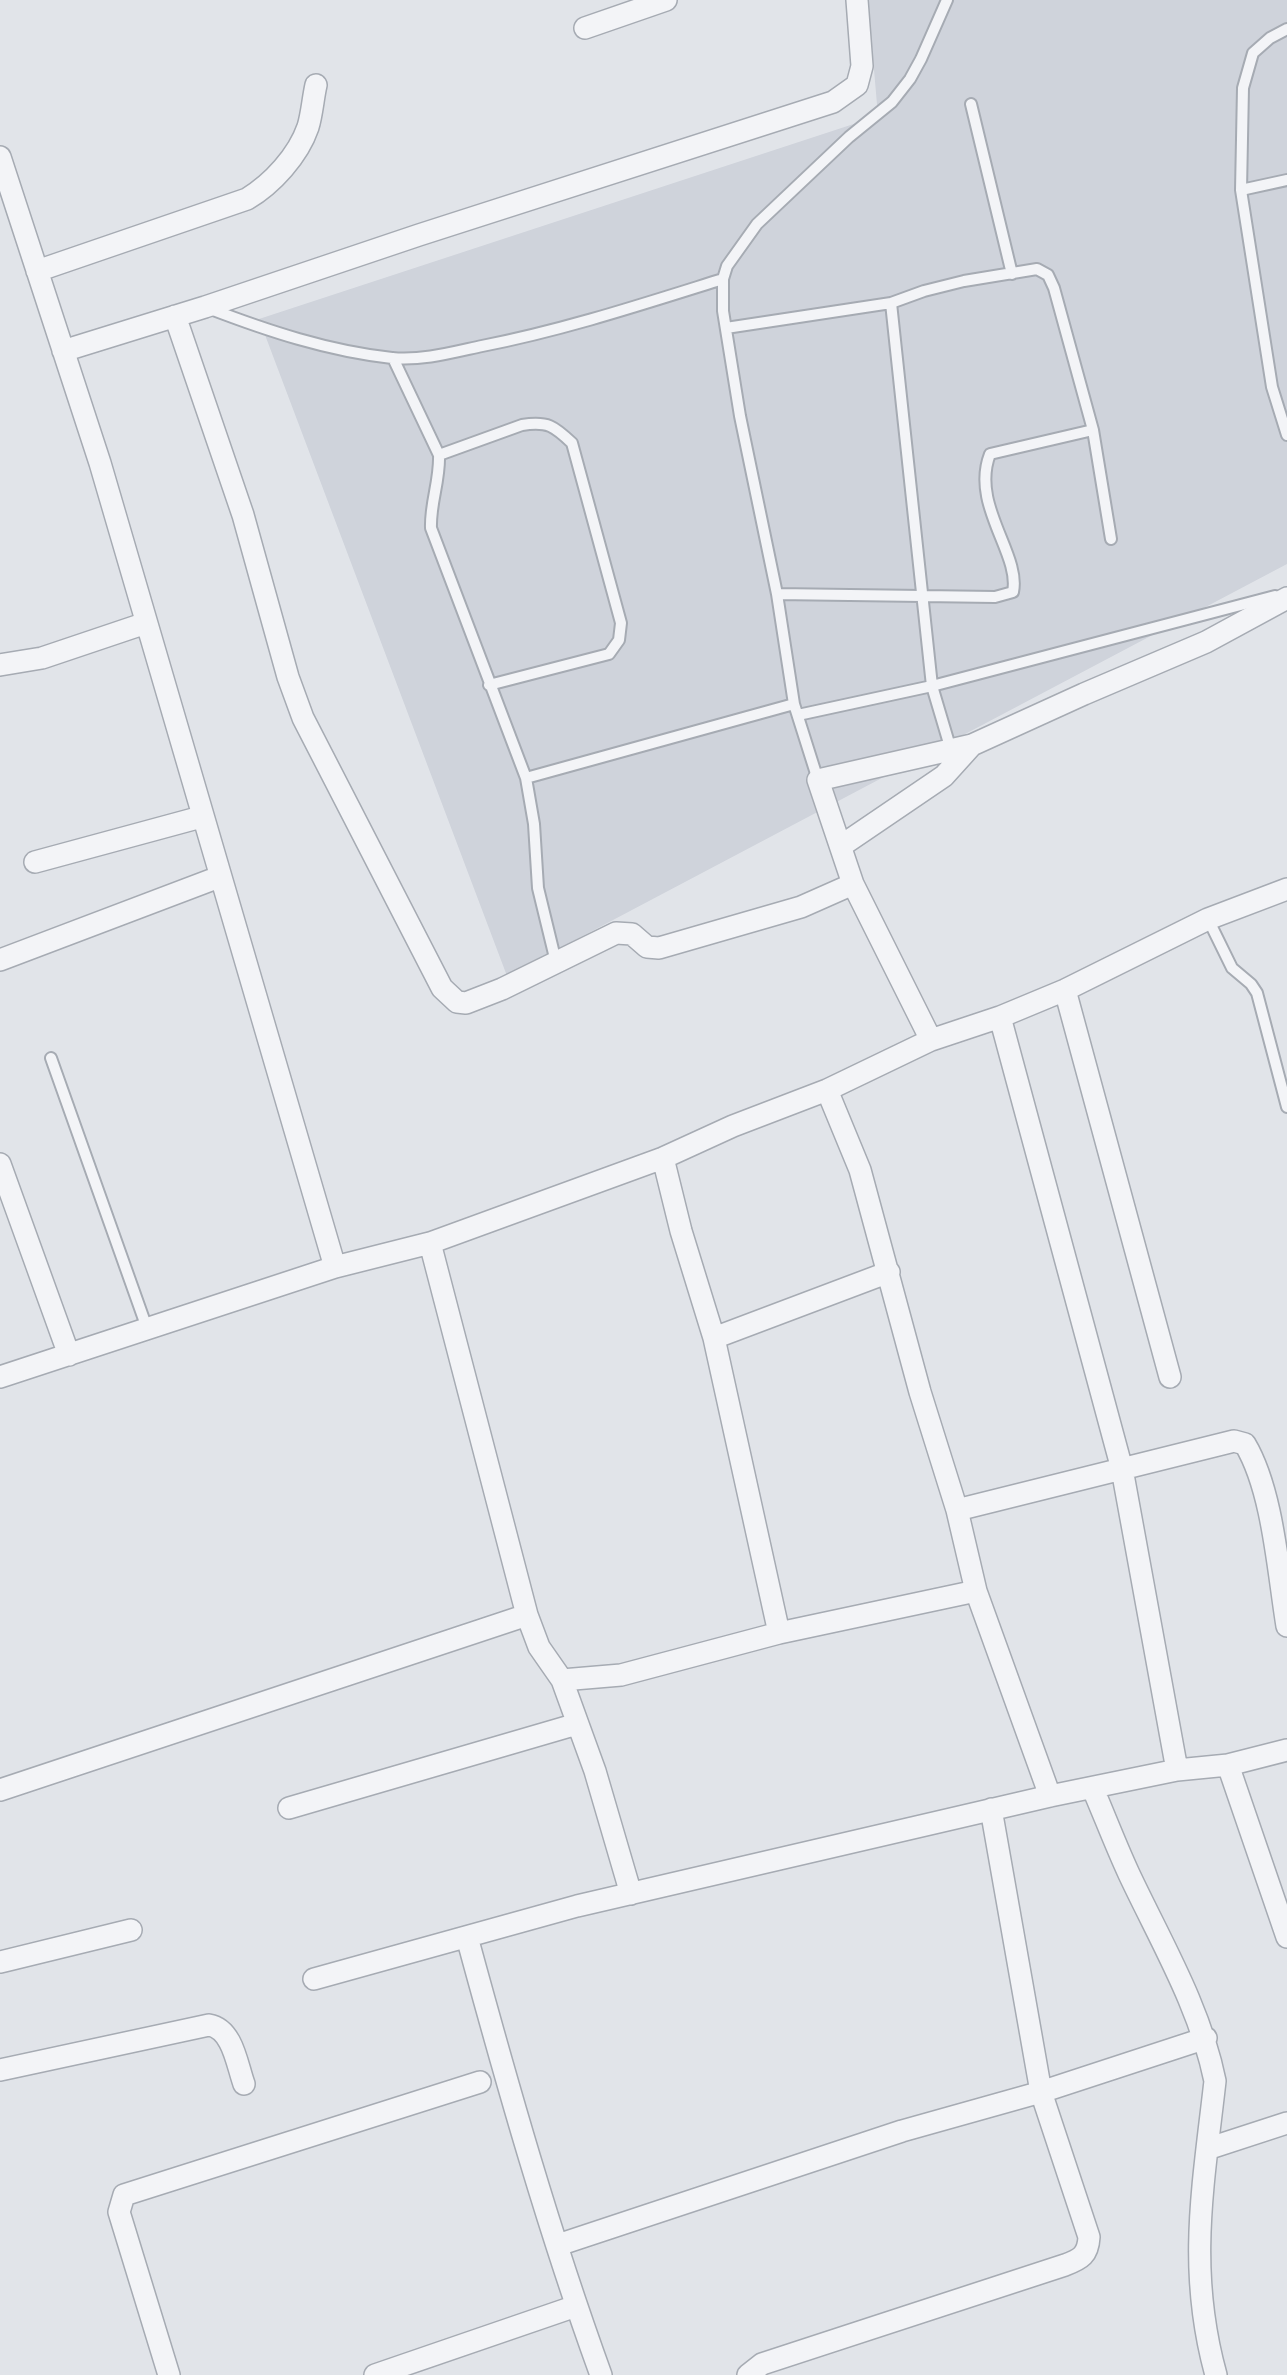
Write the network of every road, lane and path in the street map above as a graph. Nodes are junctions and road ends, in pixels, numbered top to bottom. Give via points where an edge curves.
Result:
1 (666, 0) edge
2 (857, 0) edge
3 (947, 0) edge
4 (585, 28) dead end
5 (1287, 29) edge
6 (316, 85) dead end
7 (971, 104) dead end
8 (0, 157) edge
9 (1287, 180) edge
10 (1241, 190) junction
11 (37, 270) junction
12 (1012, 274) junction
13 (723, 279) junction
14 (891, 303) junction
15 (205, 307) junction
16 (175, 316) junction
17 (726, 328) junction
18 (63, 351) junction
19 (393, 358) junction
20 (1093, 430) junction
21 (1286, 430) edge
22 (439, 455) junction
23 (1112, 539) dead end
24 (1287, 593) edge
25 (777, 594) junction
26 (920, 595) junction
27 (1287, 598) edge
28 (146, 623) junction
29 (0, 665) edge
30 (489, 686) junction
31 (932, 686) junction
32 (794, 704) junction
33 (798, 715) junction
34 (972, 745) junction
35 (951, 750) junction
36 (526, 778) junction
37 (818, 780) junction
38 (201, 817) junction
39 (841, 846) junction
40 (35, 862) dead end
41 (219, 877) junction
42 (854, 884) junction
43 (1287, 889) edge
44 (1208, 919) junction
45 (0, 960) edge
46 (556, 962) junction
47 (1065, 990) junction
48 (1000, 1017) junction
49 (931, 1040) junction
50 (51, 1058) dead end
51 (827, 1090) junction
52 (1287, 1107) edge
53 (663, 1158) junction
54 (0, 1164) edge
55 (430, 1243) junction
56 (335, 1267) junction
57 (888, 1272) junction
58 (147, 1328) junction
59 (714, 1338) junction
60 (69, 1355) junction
61 (0, 1377) edge
62 (1170, 1377) dead end
63 (1122, 1469) junction
64 (957, 1510) junction
65 (976, 1591) junction
66 (527, 1616) junction
67 (1287, 1626) edge
68 (779, 1633) junction
69 (562, 1680) junction
70 (577, 1724) junction
71 (1287, 1750) edge
72 (1228, 1765) junction
73 (1177, 1770) junction
74 (1093, 1789) junction
75 (0, 1790) edge
76 (1050, 1796) junction
77 (289, 1808) dead end
78 (991, 1809) junction
79 (630, 1894) junction
80 (131, 1929) dead end
81 (1286, 1930) edge
82 (467, 1937) junction
83 (0, 1962) edge
84 (314, 1979) dead end
85 (1206, 2038) junction
86 (0, 2070) edge
87 (480, 2082) dead end
88 (244, 2085) dead end
89 (1041, 2092) junction
90 (1287, 2123) edge
91 (1207, 2149) junction
92 (558, 2245) junction
93 (576, 2306) junction
94 (169, 2375) edge
95 (375, 2375) edge
96 (601, 2375) edge
97 (748, 2375) edge
98 (1216, 2375) edge

1 - 4 street
2 - 15 street via 862,66 857,85 833,102
3 - 13 lane via 921,59 892,102 763,217
5 - 10 lane via 1253,53 1242,88
6 - 11 street via 303,137 274,179 247,200
7 - 12 lane
8 - 11 street
9 - 10 lane
10 - 21 lane via 1272,387
11 - 18 street
12 - 14 lane via 924,291
12 - 20 lane via 1037,269 1048,275
13 - 17 lane
13 - 19 lane via 536,336 443,354
14 - 17 lane
14 - 26 lane
15 - 16 street
15 - 19 lane via 309,344
16 - 18 street
16 - 46 street via 243,515 303,718 442,988 457,1002 466,1003
17 - 25 lane
18 - 28 street
19 - 22 lane
20 - 23 lane
20 - 26 lane via 990,454 985,466 991,516 1016,580 1013,592 995,597
22 - 30 lane via 440,469 430,508 431,528
22 - 30 lane via 522,424 554,426 572,443 621,623 619,640 609,654
24 - 31 lane
25 - 26 lane
25 - 32 lane
26 - 31 lane
27 - 34 street via 1206,642
28 - 29 street via 42,658
28 - 38 street
30 - 36 lane
31 - 33 lane
31 - 35 lane
32 - 33 lane
32 - 36 lane
33 - 37 lane
34 - 35 street
34 - 39 street via 944,776
35 - 37 street
36 - 46 lane via 538,888
37 - 39 street
38 - 40 street
38 - 41 street
39 - 42 street
41 - 45 street
41 - 56 street
42 - 46 street via 801,907 659,948 647,947 632,934 616,933
42 - 49 street
43 - 44 street
44 - 47 street
44 - 52 lane via 1232,968 1257,993
47 - 48 street
47 - 62 street
48 - 49 street
48 - 63 street
49 - 51 street
50 - 58 lane
51 - 53 street
51 - 57 street via 860,1170
53 - 55 street
53 - 59 street
54 - 60 street
55 - 56 street
55 - 66 street
56 - 58 street
57 - 59 street
57 - 64 street
58 - 60 street
59 - 68 street
60 - 61 street
63 - 64 street
63 - 67 street via 1234,1441 1245,1444 1264,1490
63 - 73 street
64 - 65 street
65 - 68 street
65 - 76 street
66 - 69 street via 539,1647
66 - 75 street
68 - 69 street via 621,1676
69 - 70 street
70 - 77 street
70 - 79 street via 595,1771
71 - 72 street
72 - 73 street
72 - 81 street
73 - 74 street
74 - 76 street
74 - 85 street
76 - 78 street
78 - 79 street
78 - 89 street
79 - 82 street
80 - 83 street
82 - 84 street
82 - 92 street
85 - 89 street
85 - 91 street via 1215,2081
86 - 88 street via 209,2025 227,2036
87 - 94 street via 124,2195 119,2211
89 - 92 street via 902,2131
89 - 97 street via 1089,2237 1088,2250 1080,2259 762,2364
90 - 91 street
91 - 98 street via 1198,2225 1198,2274 1206,2339
92 - 93 street
93 - 95 street
93 - 96 street

